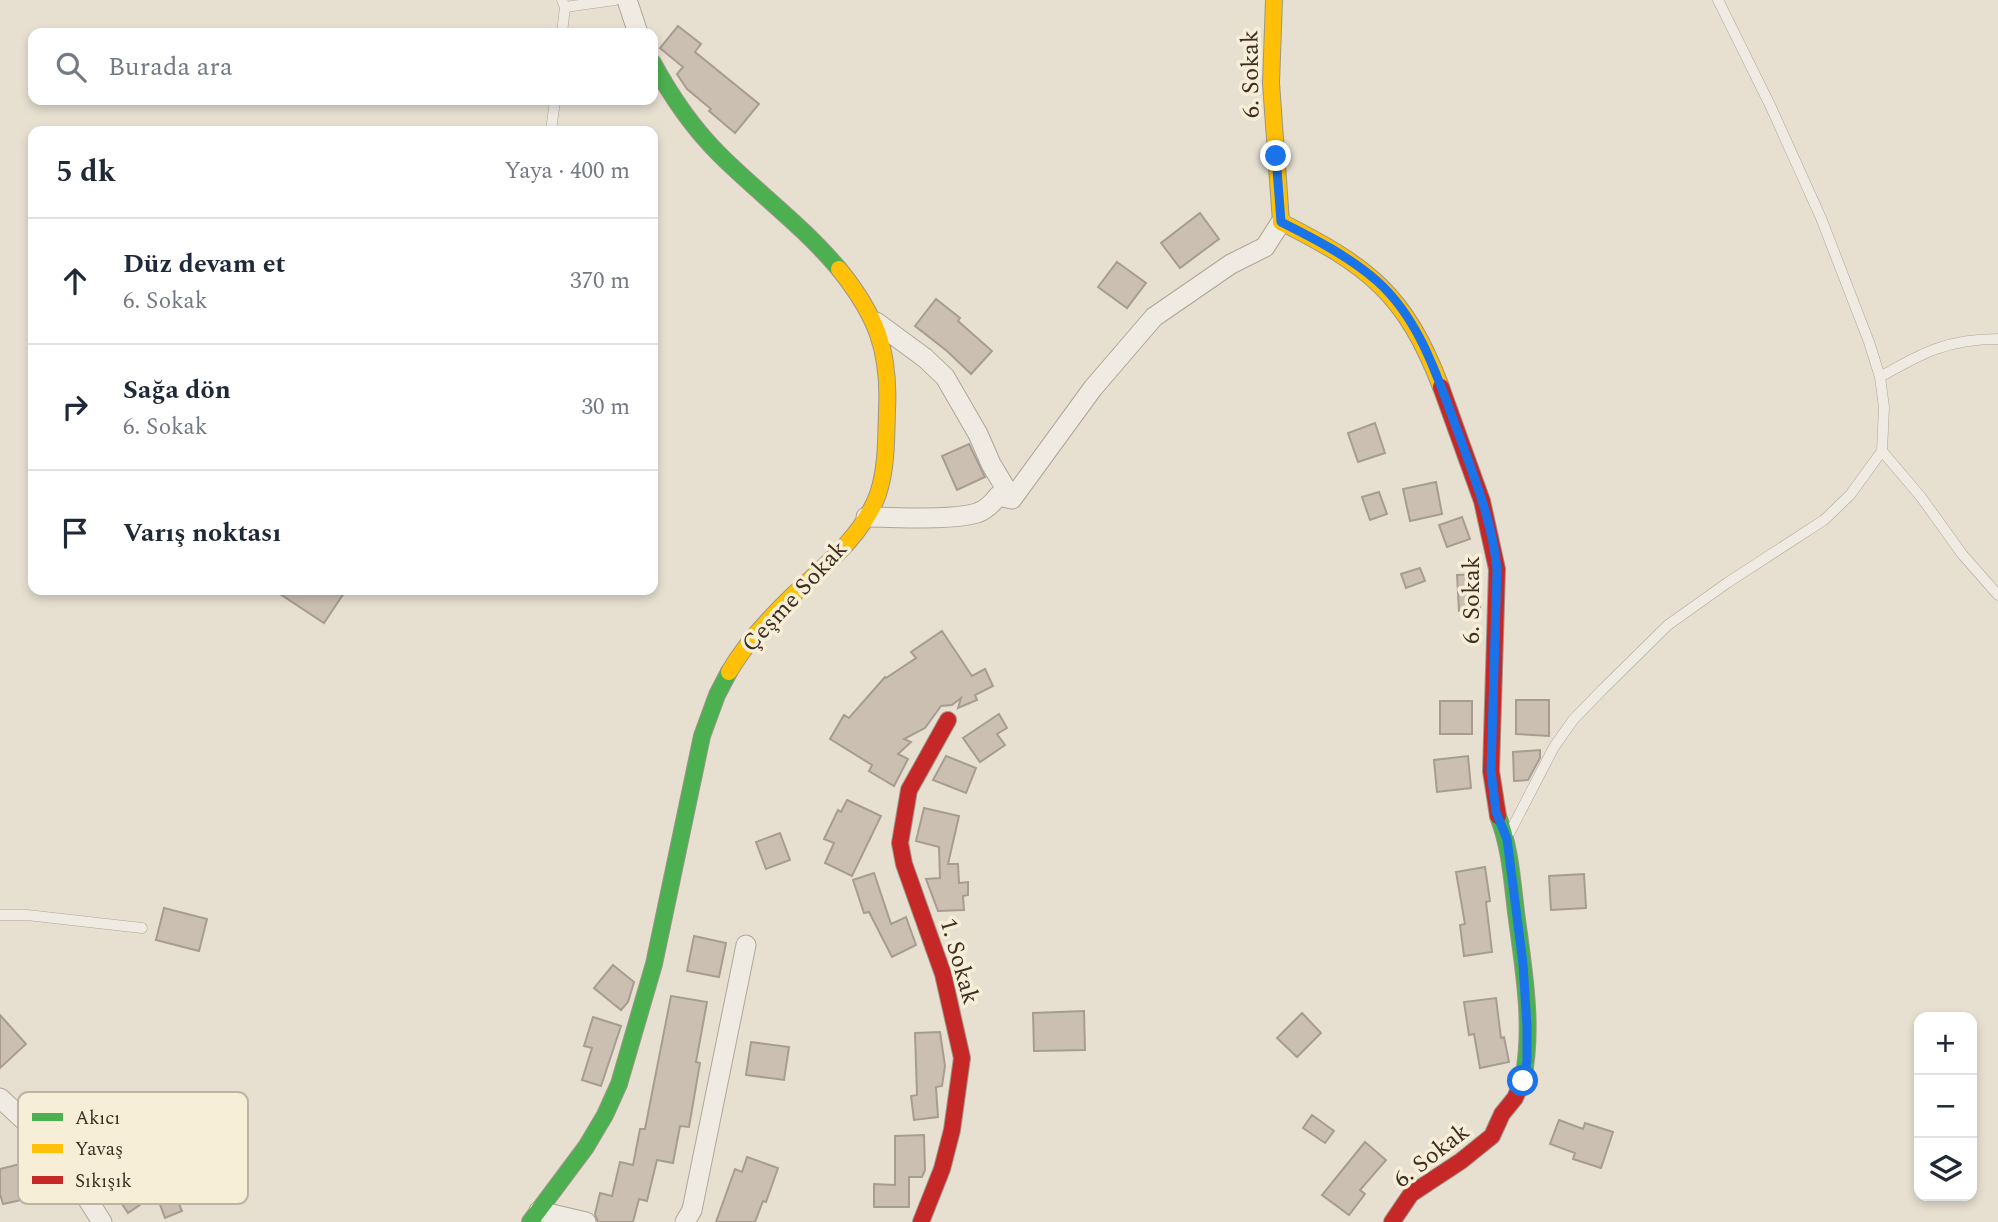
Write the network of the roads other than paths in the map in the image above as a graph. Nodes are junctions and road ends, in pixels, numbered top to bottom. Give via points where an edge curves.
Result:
1 (615, 0) edge
2 (627, 0) edge
3 (1274, 0) edge
4 (1718, 0) edge
5 (563, 4) edge
6 (562, 28) edge
7 (636, 28) edge
8 (658, 73) edge
9 (554, 105) edge
10 (552, 126) edge
11 (1281, 222) junction
12 (876, 322) junction
13 (1998, 339) edge
14 (1880, 377) junction
15 (1882, 451) junction
16 (1012, 499) junction
17 (866, 517) junction
18 (1998, 595) edge
19 (948, 720) dead end
20 (1507, 839) junction
21 (0, 915) edge
22 (142, 928) dead end
23 (746, 944) dead end
24 (0, 1098) edge
25 (18, 1115) edge
26 (91, 1204) edge
27 (535, 1217) edge
28 (102, 1222) edge
29 (586, 1222) edge
30 (685, 1222) edge
31 (921, 1222) edge
32 (1392, 1222) edge

1 - 5 lane
2 - 7 street
3 - 11 street, 6. Sokak via 1272,111
4 - 14 lane via 1821,218
5 - 6 lane
8 - 12 street, Çeşme Sokak via 689,122 830,260
9 - 10 lane
11 - 16 street via 1265,247 1231,264 1154,317 1093,388
11 - 20 street, 6. Sokak via 1357,265 1394,298 1421,340 1488,514 1497,569 1491,771 1496,812
12 - 16 street via 945,377
12 - 17 street, Çeşme Sokak via 887,370 886,448 876,499
13 - 14 lane via 1947,344
14 - 15 lane
15 - 18 lane
15 - 20 lane via 1850,495 1824,520 1668,625 1582,710 1554,747
16 - 17 street via 998,496 986,509 964,515
17 - 27 street, Çeşme Sokak via 830,561 743,649 717,693 624,1070 588,1142
19 - 31 street, 1. Sokak via 909,790 900,843 943,974 962,1058 952,1130
20 - 32 street, 6. Sokak via 1523,964 1527,1061 1523,1081 1492,1136 1411,1194
21 - 22 lane
23 - 30 street via 692,1210
24 - 25 street
26 - 28 street
27 - 29 street

